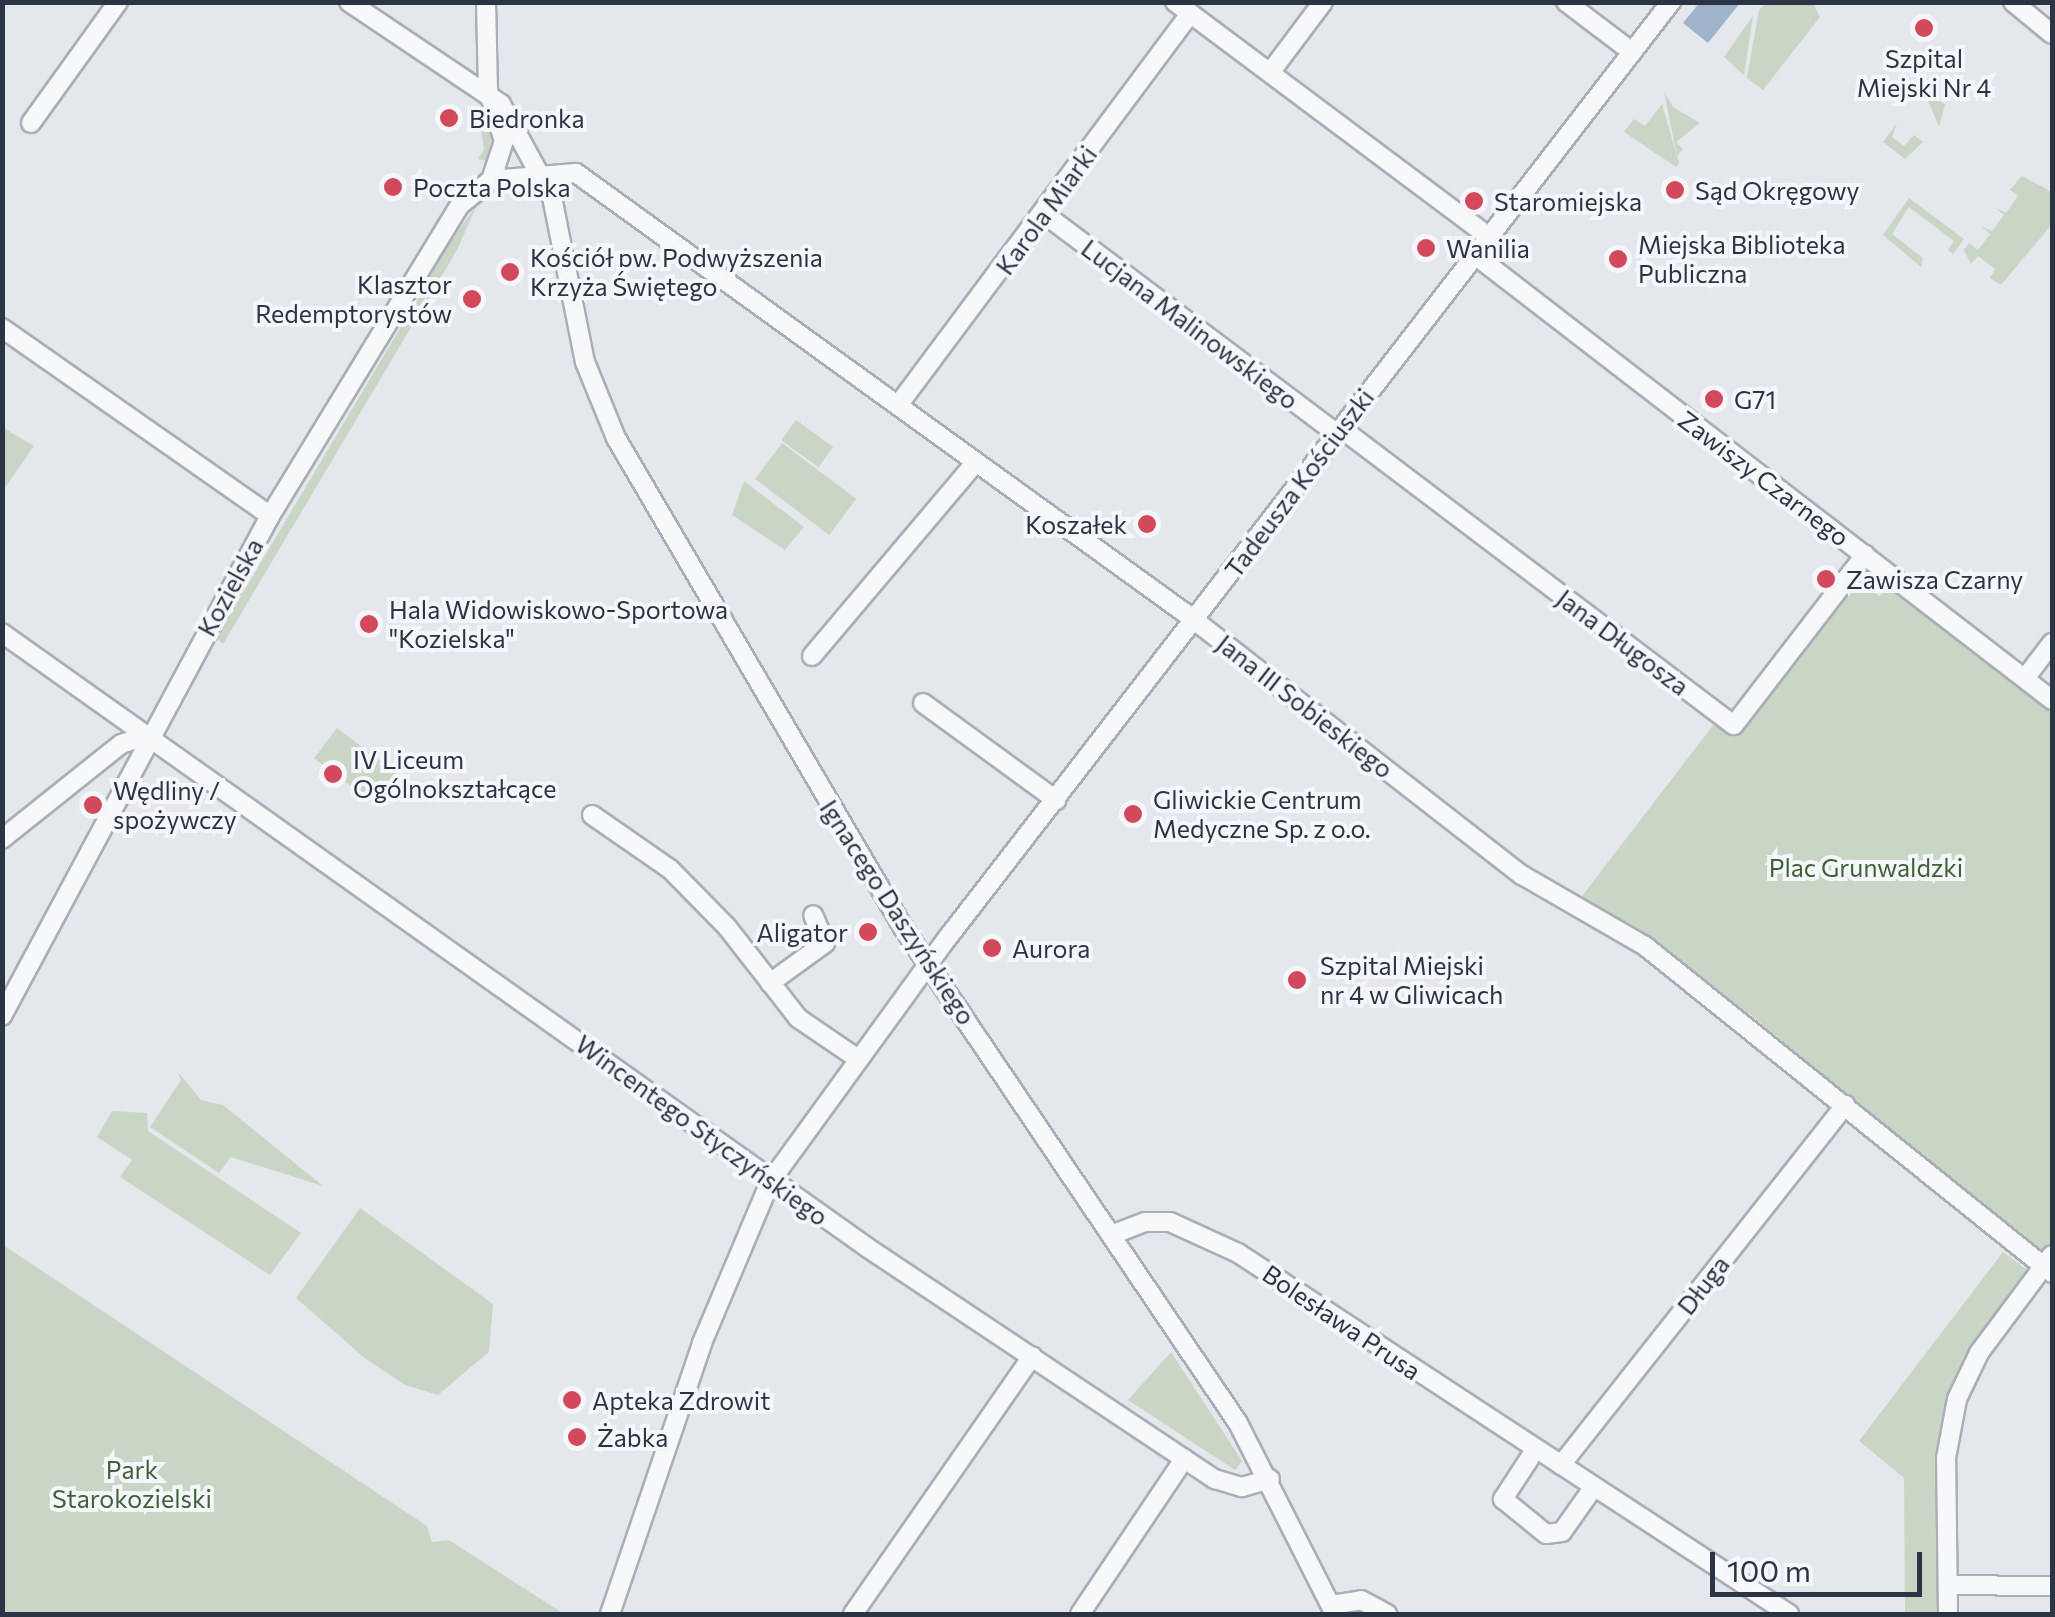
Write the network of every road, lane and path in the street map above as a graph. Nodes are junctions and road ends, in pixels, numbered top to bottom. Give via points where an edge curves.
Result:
1 (118, 2) edge
2 (349, 2) edge
3 (486, 2) edge
4 (1323, 2) edge
5 (1566, 2) edge
6 (1671, 2) edge
7 (2012, 2) edge
8 (1183, 8) edge
9 (2052, 34) edge
10 (1632, 52) junction
11 (1272, 70) junction
12 (488, 90) junction
13 (31, 123) dead end
14 (541, 173) junction
15 (491, 180) junction
16 (1044, 213) junction
17 (1489, 236) junction
18 (1476, 255) junction
19 (2, 328) edge
20 (899, 404) junction
21 (1339, 432) junction
22 (975, 463) junction
23 (270, 516) junction
24 (1865, 555) junction
25 (1194, 620) junction
26 (2, 633) edge
27 (2052, 643) edge
28 (812, 656) dead end
29 (2026, 677) junction
30 (2052, 700) edge
31 (923, 703) dead end
32 (152, 734) junction
33 (1056, 800) junction
34 (592, 814) dead end
35 (2, 840) edge
36 (813, 915) dead end
37 (928, 965) junction
38 (770, 983) junction
39 (2, 1016) edge
40 (858, 1059) junction
41 (1844, 1105) junction
42 (770, 1182) junction
43 (1111, 1234) junction
44 (2049, 1265) edge
45 (1032, 1356) junction
46 (1535, 1450) junction
47 (1184, 1458) junction
48 (1561, 1465) junction
49 (1270, 1480) junction
50 (1592, 1488) junction
51 (1948, 1584) junction
52 (2052, 1586) edge
53 (1333, 1610) edge
54 (610, 1614) edge
55 (854, 1614) edge
56 (1080, 1614) edge
57 (1387, 1614) edge
58 (1789, 1614) edge
59 (1948, 1614) edge

1 - 13 street
2 - 12 street
3 - 12 street
4 - 11 street
5 - 10 street
6 - 10 street, Tadeusza Kościuszki
7 - 9 street
8 - 11 street
8 - 16 street, Karola Miarki
10 - 17 street, Tadeusza Kościuszki
11 - 17 street
12 - 14 street, Ignacego Daszyńskiego
12 - 15 street via 504,142
14 - 15 street
14 - 20 street, Jana III Sobieskiego via 588,178
14 - 37 street, Ignacego Daszyńskiego via 555,205 584,362 602,413
15 - 23 street, Kozielska via 460,205
16 - 20 street, Karola Miarki
16 - 21 street, Lucjana Malinowskiego
17 - 18 street, Tadeusza Kościuszki
18 - 21 street, Tadeusza Kościuszki
18 - 24 street, Zawiszy Czarnego
19 - 23 street
20 - 22 street, Jana III Sobieskiego
21 - 24 street, Jana Długosza via 1734,726
21 - 25 street, Tadeusza Kościuszki
22 - 25 street, Jana III Sobieskiego
22 - 28 street
23 - 32 street, Kozielska
24 - 29 street, Zawiszy Czarnego
25 - 33 street, Tadeusza Kościuszki
25 - 41 street, Jana III Sobieskiego via 1522,875 1645,946
26 - 32 street, Wincentego Styczyńskiego
27 - 29 street
29 - 30 street, Zawiszy Czarnego
31 - 33 street
32 - 35 street via 121,744
32 - 39 street, Kozielska
32 - 42 street, Wincentego Styczyńskiego
33 - 37 street, Tadeusza Kościuszki
34 - 38 street via 670,869
36 - 38 street via 825,943
37 - 40 street, Tadeusza Kościuszki
37 - 43 street, Ignacego Daszyńskiego
38 - 40 street via 798,1018
40 - 42 street, Tadeusza Kościuszki
41 - 44 street, Jana III Sobieskiego
41 - 48 street, Długa
42 - 45 street, Wincentego Styczyńskiego
42 - 54 street, Tadeusza Kościuszki via 702,1343
43 - 46 street, Bolesława Prusa via 1158,1220 1196,1230
43 - 49 street, Ignacego Daszyńskiego
44 - 51 street via 1978,1353 1957,1399 1946,1458
45 - 47 street, Wincentego Styczyńskiego
45 - 55 street
46 - 48 street, Bolesława Prusa
46 - 50 street via 1503,1498 1546,1534 1562,1532
47 - 49 street, Wincentego Styczyńskiego via 1230,1486
47 - 56 street
48 - 50 street, Bolesława Prusa
49 - 53 street, Ignacego Daszyńskiego
50 - 58 street, Bolesława Prusa
51 - 52 street
51 - 59 street
53 - 57 street via 1361,1600

